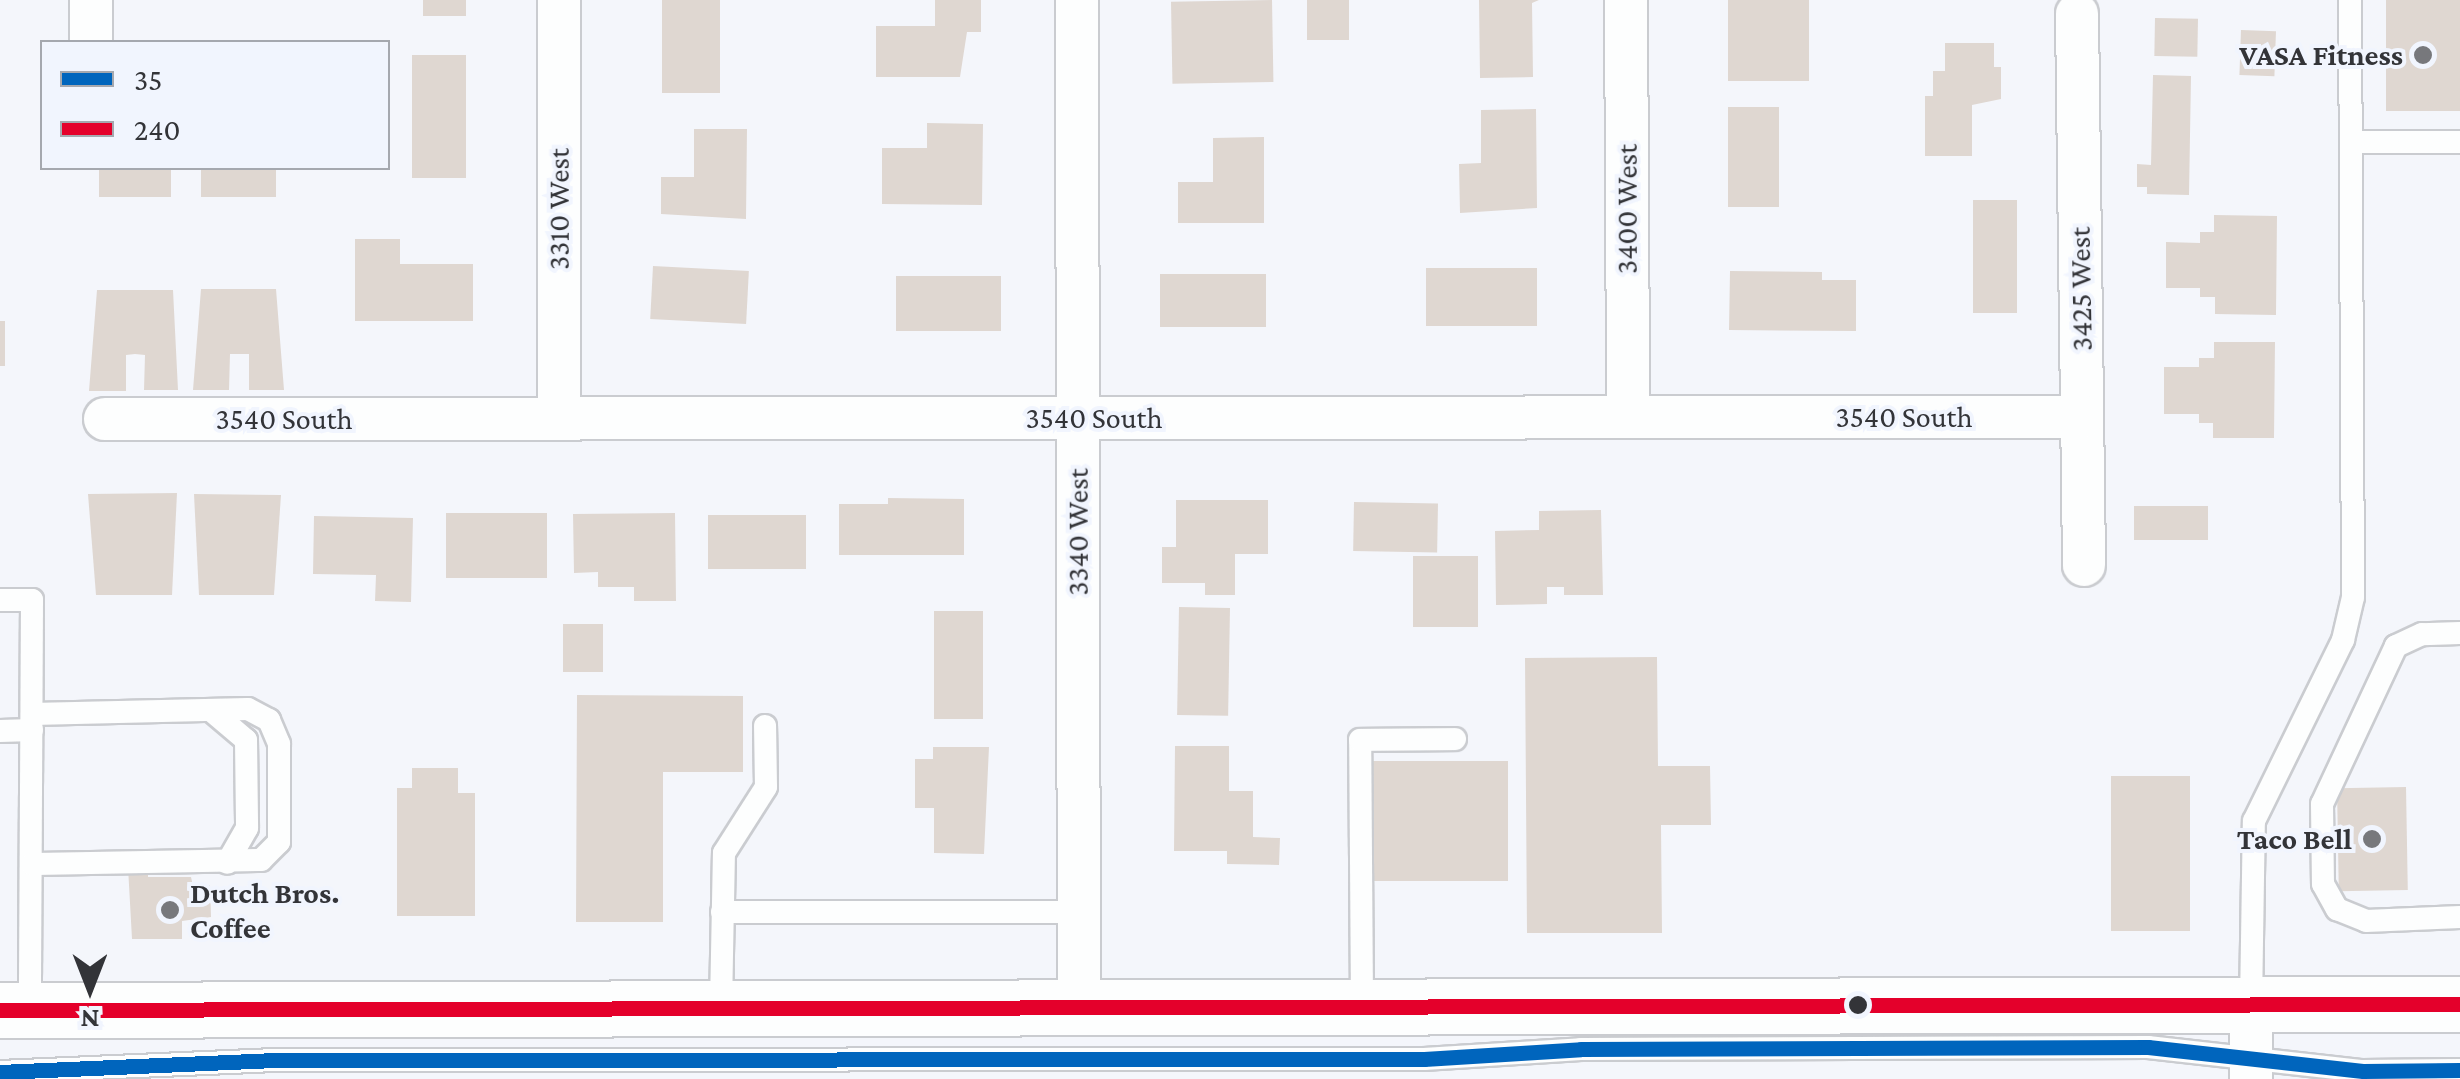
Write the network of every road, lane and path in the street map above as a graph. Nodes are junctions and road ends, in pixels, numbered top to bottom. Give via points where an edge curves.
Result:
1 (91, 0) edge
2 (559, 0) edge
3 (1077, 0) edge
4 (1626, 0) edge
5 (2350, 0) edge
6 (2077, 14) dead end
7 (91, 40) edge
8 (2351, 142) junction
9 (2460, 142) edge
10 (559, 418) junction
11 (1078, 418) junction
12 (1628, 418) junction
13 (2082, 418) junction
14 (106, 419) dead end
15 (2084, 565) dead end
16 (0, 600) edge
17 (2460, 633) edge
18 (214, 712) junction
19 (32, 722) junction
20 (765, 726) dead end
21 (0, 731) edge
22 (1454, 739) dead end
23 (226, 863) junction
24 (32, 864) junction
25 (722, 912) junction
26 (1078, 912) junction
27 (2460, 917) edge
28 (1362, 1002) junction
29 (1078, 1004) junction
30 (2252, 1004) junction
31 (2460, 1004) edge
32 (721, 1007) junction
33 (15, 1010) edge
34 (2251, 1070) edge
35 (2460, 1070) edge
36 (0, 1072) edge

1 - 7 street
2 - 10 street, 3310 West
3 - 11 street, 3340 West
4 - 12 street, 3400 West
5 - 8 lane
6 - 13 street, 3425 West
8 - 9 lane
8 - 30 lane via 2354,597 2343,640 2254,821
10 - 11 street, 3540 South
10 - 14 street, 3540 South
11 - 12 street, 3540 South
11 - 26 street, 3340 West
12 - 13 street, 3540 South
13 - 15 street, 3425 West
16 - 19 lane via 32,600
17 - 27 lane via 2422,634 2396,646 2322,804 2323,884 2337,909 2366,921
18 - 19 lane
18 - 23 lane via 246,740 247,828
18 - 23 lane via 260,712 278,744 278,845 255,862
19 - 21 lane
19 - 24 lane
20 - 25 lane via 766,787 724,853
22 - 28 lane via 1360,740
23 - 24 lane
24 - 33 lane
25 - 26 lane
25 - 32 lane
26 - 29 street, 3340 West
28 - 29 main road
28 - 30 main road
29 - 32 main road
30 - 31 main road
30 - 34 street
32 - 33 main road
34 - 35 lane
34 - 36 lane via 2148,1047 1600,1049 1424,1059 278,1060

